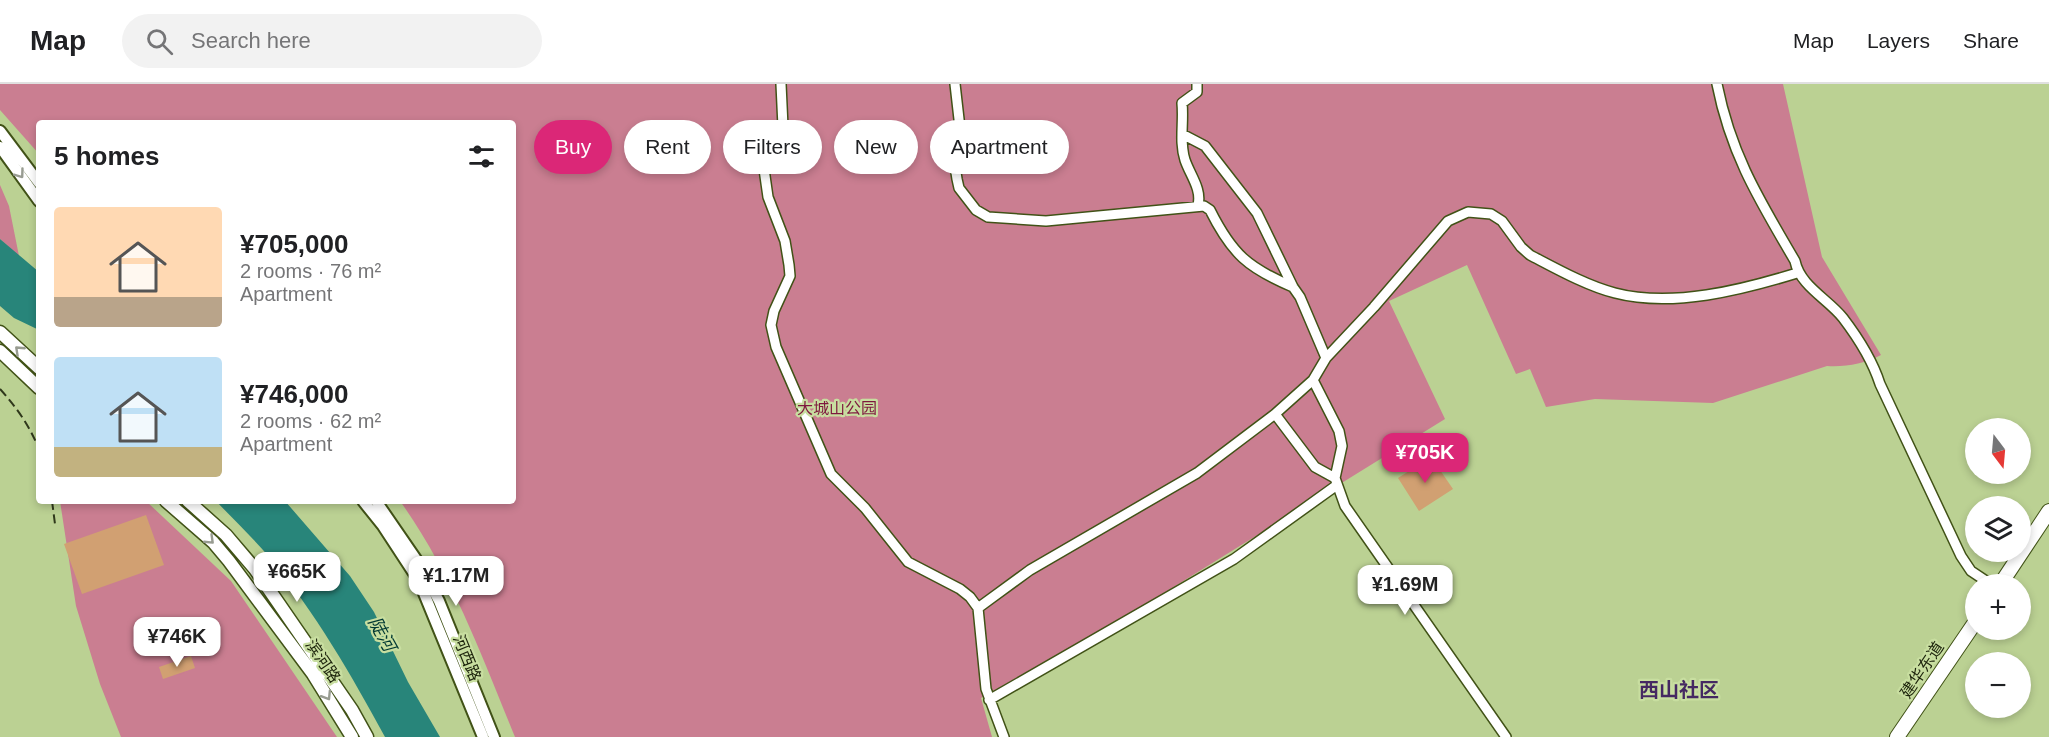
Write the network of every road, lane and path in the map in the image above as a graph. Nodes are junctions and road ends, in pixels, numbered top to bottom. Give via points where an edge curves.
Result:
1 (781, 84) edge
2 (955, 84) edge
3 (1197, 84) edge
4 (1717, 84) edge
5 (0, 131) edge
6 (1182, 134) junction
7 (0, 147) edge
8 (36, 179) edge
9 (36, 197) edge
10 (1198, 205) junction
11 (1797, 273) junction
12 (1293, 287) junction
13 (0, 332) edge
14 (0, 351) edge
15 (1326, 358) junction
16 (36, 365) edge
17 (1313, 380) junction
18 (36, 385) edge
19 (1275, 414) junction
20 (1336, 481) junction
21 (169, 504) edge
22 (191, 504) edge
23 (365, 504) edge
24 (378, 504) edge
25 (2049, 511) edge
26 (2049, 528) edge
27 (1976, 574) edge
28 (2007, 574) edge
29 (2018, 574) edge
30 (978, 608) junction
31 (1965, 637) edge
32 (1973, 640) edge
33 (988, 700) junction
34 (352, 737) edge
35 (367, 737) edge
36 (483, 737) edge
37 (494, 737) edge
38 (1004, 737) edge
39 (1506, 737) edge
40 (1897, 737) edge
41 (1907, 737) edge

1 - 30 street via 783,127 764,170 768,197 785,241 789,265 789,276 771,325 776,347 831,474 866,508 908,562 960,589
2 - 10 street via 960,128 957,180 976,210 988,217 1046,221
3 - 6 street via 1197,92 1182,103
4 - 11 street via 1747,177 1795,261
5 - 8 street
6 - 10 street via 1185,161 1200,197
6 - 12 street via 1204,146 1257,213
7 -> 9 street
10 - 12 street via 1210,210 1235,253 1263,275
11 - 15 street via 1674,299 1615,293 1530,255 1502,221 1491,214 1468,212 1448,221 1434,235
11 - 27 street via 1841,316 1872,360 1961,556
12 - 15 street
16 -> 13 main road
14 - 18 main road
15 - 17 street
17 - 19 street
17 - 20 street via 1339,431 1342,446
19 - 20 street via 1315,467
19 - 30 street via 1197,473 1030,570
20 - 33 street via 1234,559
20 - 39 street via 1345,506
21 -> 34 main road, 滨河路 via 229,561 313,674
22 - 35 main road, 滨河路 via 226,535 255,569
23 - 36 street, 河西路 via 419,581
24 - 37 street, 河西路 via 415,557 439,601
25 - 28 main road
26 - 29 main road
30 - 33 street
31 - 40 main road, 建华东道
32 - 41 main road, 建华东道
33 - 38 street

